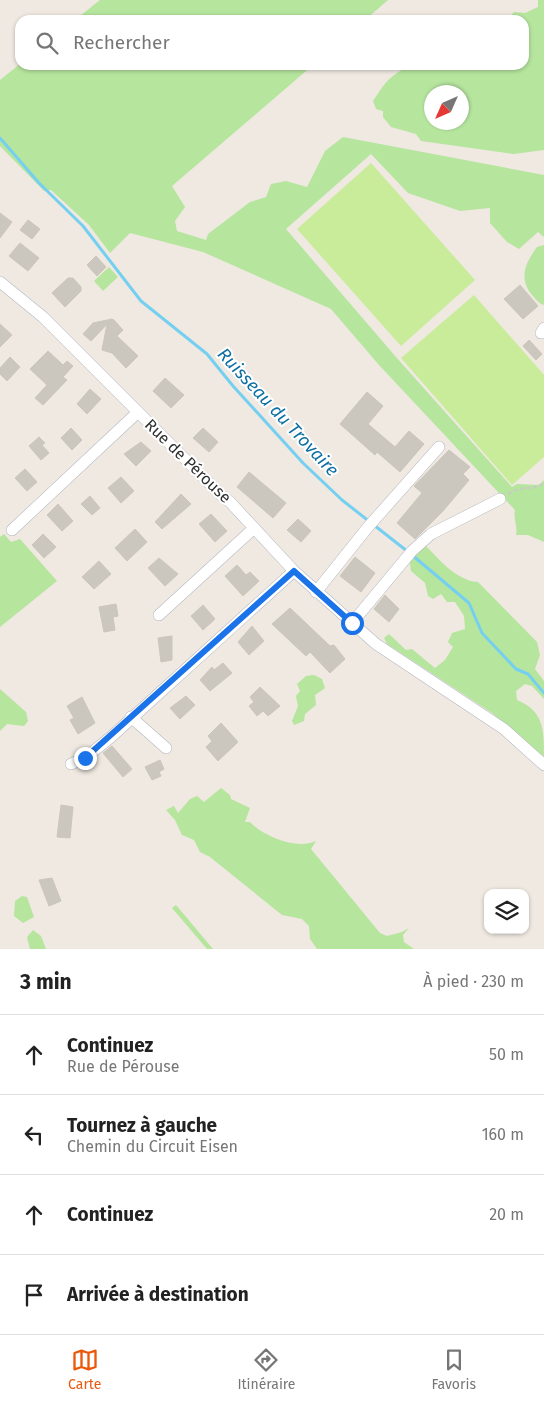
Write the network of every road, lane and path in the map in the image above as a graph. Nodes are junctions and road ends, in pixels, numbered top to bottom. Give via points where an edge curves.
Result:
1 (0, 282) edge
2 (138, 412) junction
3 (439, 447) dead end
4 (544, 483) edge
5 (518, 487) dead end
6 (500, 499) dead end
7 (253, 529) junction
8 (12, 530) dead end
9 (294, 571) junction
10 (316, 592) junction
11 (159, 616) dead end
12 (352, 623) junction
13 (131, 717) junction
14 (166, 748) dead end
15 (71, 764) dead end
16 (544, 765) edge

1 - 2 street, Rue de Pérouse via 43,317
2 - 7 street, Rue de Pérouse via 230,502
2 - 8 street
3 - 10 street
4 - 5 path via 536,489
6 - 12 street via 431,534 410,553
7 - 9 street, Rue de Pérouse
7 - 11 street
9 - 10 street, Rue de Pérouse
9 - 13 street
10 - 12 street, Rue de Pérouse
12 - 16 street, Rue de Pérouse via 373,641 504,728
13 - 14 street
13 - 15 street via 85,758

